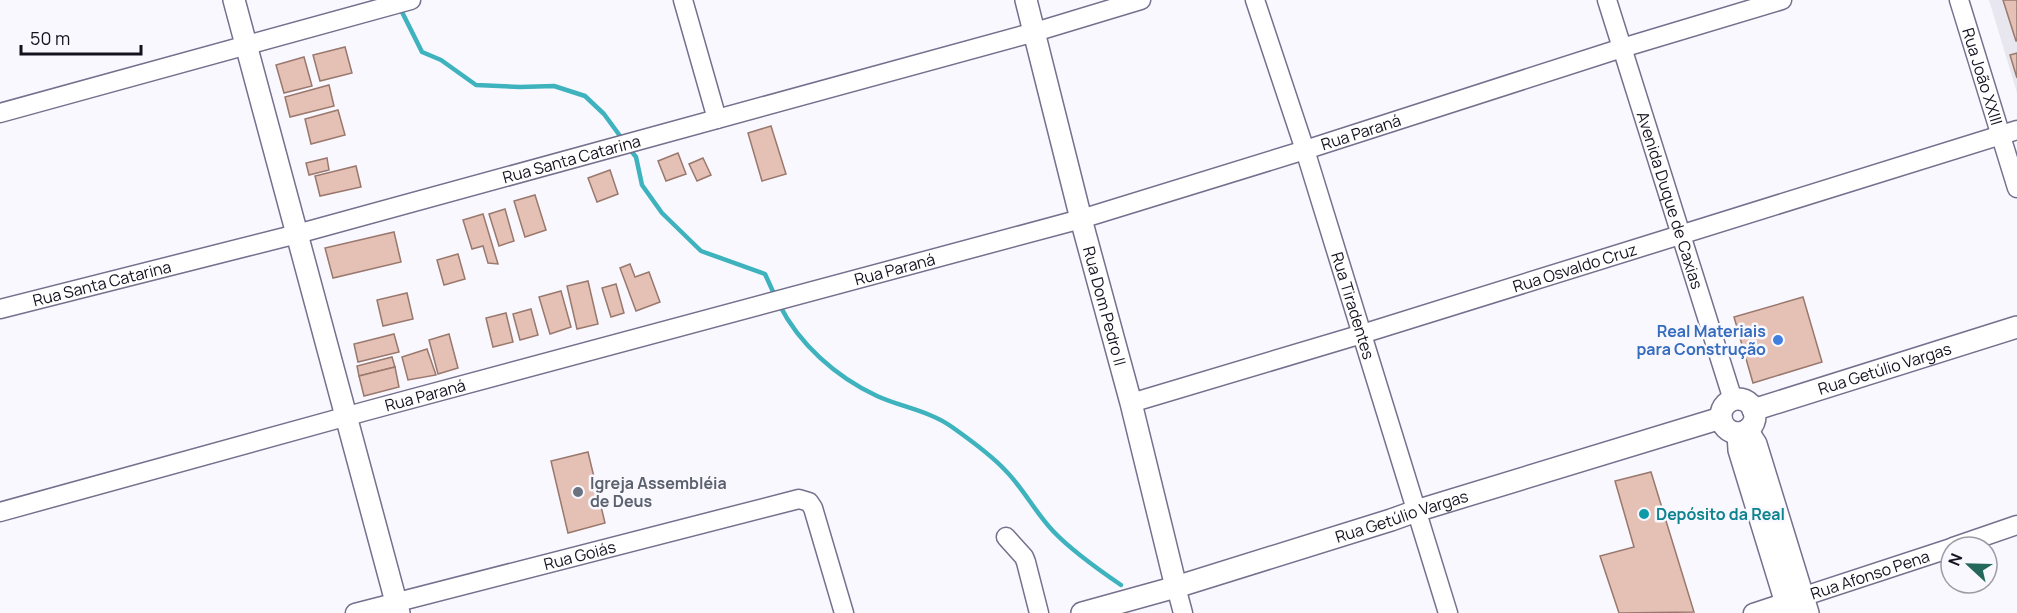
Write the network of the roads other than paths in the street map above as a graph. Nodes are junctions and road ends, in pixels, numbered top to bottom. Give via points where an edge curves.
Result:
1 (234, 0) edge
2 (409, 0) edge
3 (683, 0) edge
4 (1026, 0) edge
5 (1141, 0) edge
6 (1256, 0) edge
7 (1607, 0) edge
8 (1782, 0) edge
9 (1959, 0) edge
10 (1035, 32) junction
11 (246, 44) junction
12 (1622, 48) junction
13 (0, 113) edge
14 (717, 119) junction
15 (2009, 132) edge
16 (1305, 150) junction
17 (2017, 188) edge
18 (1081, 219) junction
19 (297, 234) junction
20 (1681, 235) junction
21 (0, 309) edge
22 (2017, 327) edge
23 (1362, 334) junction
24 (1733, 400) junction
25 (1131, 402) junction
26 (346, 416) junction
27 (1721, 418) junction
28 (1746, 424) junction
29 (1416, 511) junction
30 (0, 512) edge
31 (2017, 525) edge
32 (1987, 535) edge
33 (1006, 537) dead end
34 (1939, 552) edge
35 (1176, 587) junction
36 (1797, 607) edge
37 (398, 608) edge
38 (355, 613) edge
39 (844, 613) edge
40 (1039, 613) edge
41 (1082, 613) edge
42 (1183, 613) edge
43 (1448, 613) edge
44 (1753, 613) edge

1 - 11 street
2 - 11 street
3 - 14 street
4 - 10 street, Rua Dom Pedro II
5 - 10 street, Rua Santa Catarina
6 - 16 street, Rua Tiradentes
7 - 12 street, Avenida Duque de Caxias
8 - 12 street, Rua Paraná
9 - 15 street, Rua João XXIII
10 - 14 street, Rua Santa Catarina
10 - 18 street, Rua Dom Pedro II
11 - 13 street
11 - 19 street
12 - 16 street, Rua Paraná
12 - 20 street, Avenida Duque de Caxias
14 - 19 street, Rua Santa Catarina
15 - 17 street, Rua João XXIII
15 - 20 street, Rua Osvaldo Cruz
16 - 18 street, Rua Paraná
16 - 23 street, Rua Tiradentes
18 - 25 street, Rua Dom Pedro II
18 - 26 street, Rua Paraná
19 - 21 street, Rua Santa Catarina
19 - 26 street
20 - 23 street, Rua Osvaldo Cruz
20 - 24 street, Avenida Duque de Caxias
22 - 28 street, Rua Getúlio Vargas
23 - 25 street, Rua Osvaldo Cruz
23 - 29 street, Rua Tiradentes
24 - 27 street via 1724,406
24 - 28 street via 1746,401
25 - 35 street, Rua Dom Pedro II
26 - 30 street, Rua Paraná
26 - 37 street
27 - 28 street via 1729,430
27 - 29 street, Rua Getúlio Vargas
28 - 36 street via 1739,450
29 - 35 street, Rua Getúlio Vargas
29 - 43 street, Rua Tiradentes
31 - 32 street, Rua Afonso Pena
33 - 40 street via 1024,557
34 - 36 street, Rua Afonso Pena
35 - 41 street, Rua Getúlio Vargas
35 - 42 street, Rua Dom Pedro II
36 - 44 street, Rua Afonso Pena
37 - 38 street, Rua Goiás
37 - 39 street, Rua Goiás via 794,499 809,502 813,508

